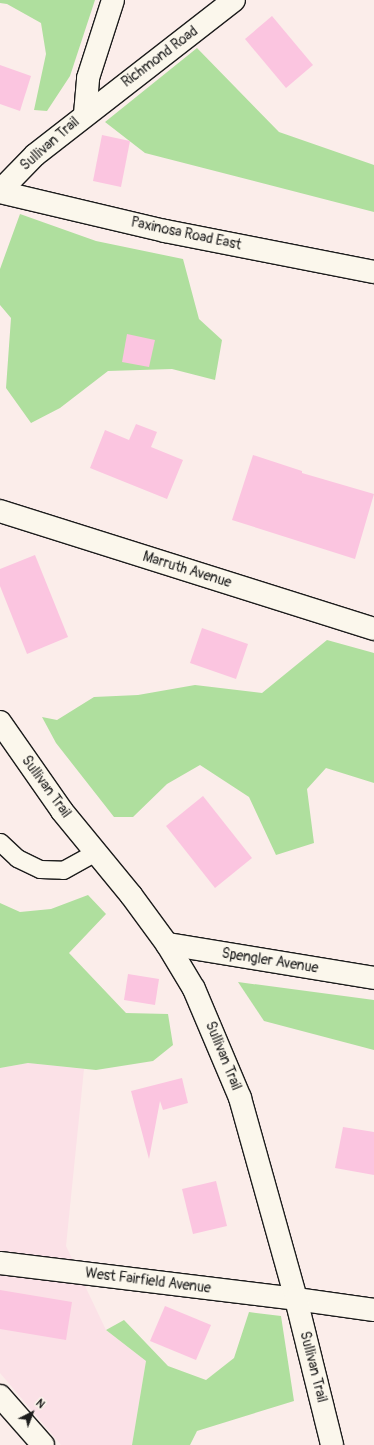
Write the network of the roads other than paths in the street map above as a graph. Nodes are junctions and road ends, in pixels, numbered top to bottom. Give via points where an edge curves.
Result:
1 (113, 0) edge
2 (234, 0) edge
3 (85, 114) junction
4 (0, 191) edge
5 (374, 272) edge
6 (0, 511) edge
7 (374, 629) edge
8 (0, 722) edge
9 (0, 842) edge
10 (96, 852) junction
11 (167, 944) junction
12 (374, 978) edge
13 (0, 1263) edge
14 (296, 1299) junction
15 (374, 1310) edge
16 (0, 1396) edge
17 (43, 1445) edge
18 (332, 1445) edge

1 - 3 street, Sullivan Trail via 88,78
2 - 3 street, Richmond Road
3 - 4 street, Sullivan Trail via 35,155
4 - 5 street, Paxinosa Road East via 165,231
6 - 7 street, Marruth Avenue
8 - 10 street, Sullivan Trail via 62,811
9 - 10 lane via 17,858 40,869 63,870
10 - 11 street, Sullivan Trail
11 - 12 street, Spengler Avenue
11 - 14 street, Sullivan Trail via 194,989 240,1098
13 - 14 street, West Fairfield Avenue
14 - 15 street, West Fairfield Avenue
14 - 18 street, Sullivan Trail
16 - 17 street

